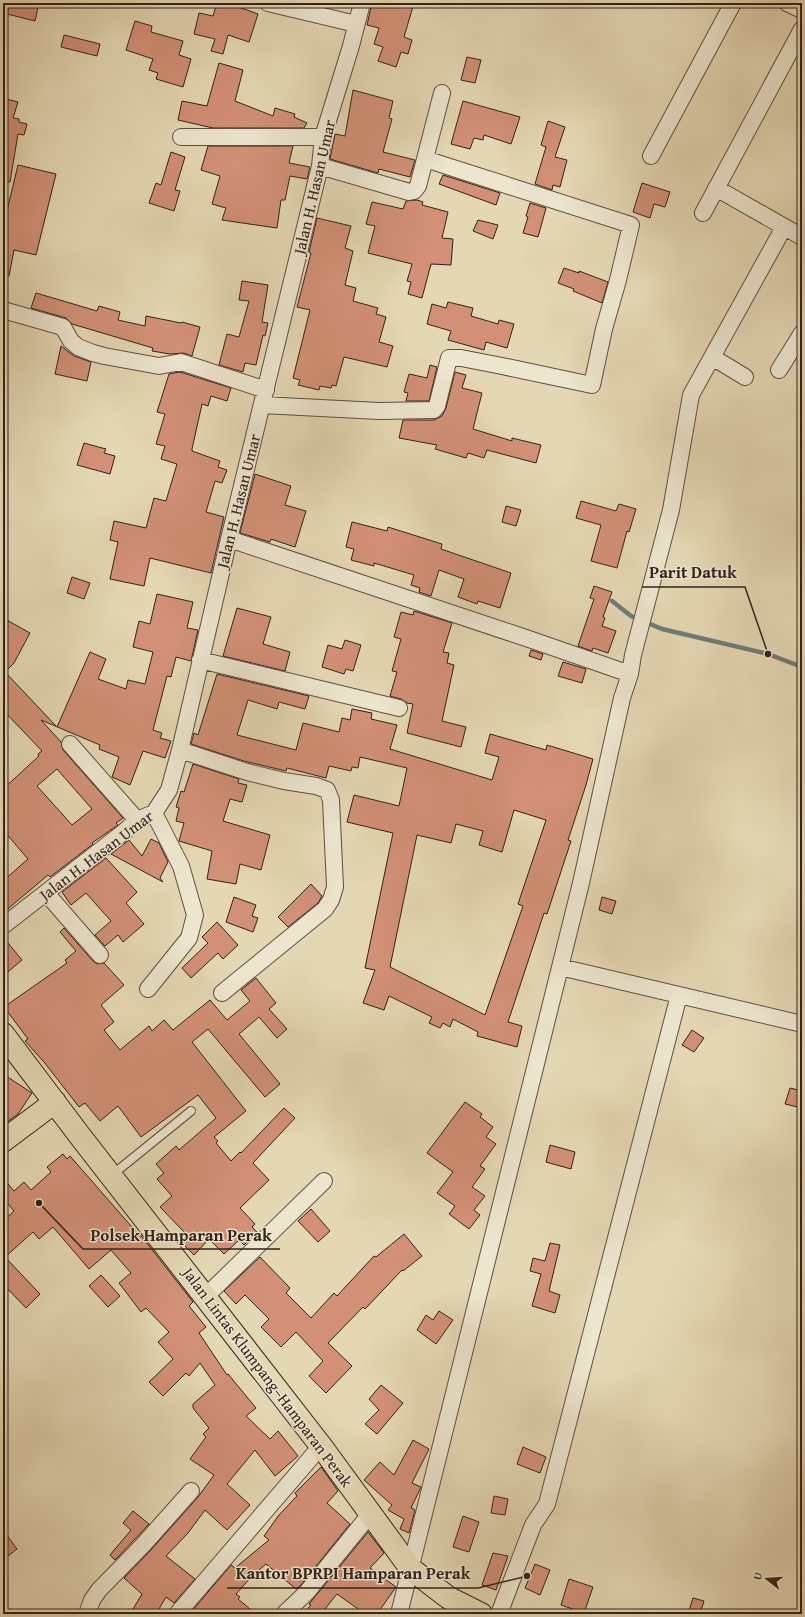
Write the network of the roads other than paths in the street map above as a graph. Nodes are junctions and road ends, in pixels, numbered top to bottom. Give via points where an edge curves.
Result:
1 (268, 3) edge
2 (362, 3) edge
3 (733, 3) edge
4 (787, 3) edge
5 (802, 10) edge
6 (356, 24) junction
7 (802, 29) edge
8 (442, 93) dead end
9 (323, 136) junction
10 (181, 137) dead end
11 (651, 156) dead end
12 (425, 159) junction
13 (320, 166) junction
14 (716, 188) junction
15 (703, 213) dead end
16 (784, 227) junction
17 (802, 237) edge
18 (3, 310) edge
19 (802, 333) edge
20 (712, 357) junction
21 (779, 370) dead end
22 (745, 377) dead end
23 (266, 390) junction
24 (262, 405) junction
25 (229, 539) junction
26 (200, 660) junction
27 (630, 674) junction
28 (399, 708) dead end
29 (70, 744) dead end
30 (180, 750) junction
31 (154, 813) junction
32 (137, 820) junction
33 (46, 893) junction
34 (3, 926) edge
35 (100, 955) dead end
36 (560, 967) junction
37 (148, 989) dead end
38 (222, 993) dead end
39 (679, 995) junction
40 (802, 1024) edge
41 (3, 1034) edge
42 (55, 1102) junction
43 (191, 1111) dead end
44 (3, 1141) edge
45 (111, 1175) junction
46 (324, 1181) dead end
47 (206, 1296) junction
48 (321, 1446) junction
49 (190, 1491) dead end
50 (371, 1513) junction
51 (411, 1569) junction
52 (87, 1614) edge
53 (177, 1614) edge
54 (284, 1614) edge
55 (399, 1614) edge
56 (481, 1614) edge
57 (499, 1614) edge

1 - 6 street
2 - 6 street, Jalan H. Hasan Umar
3 - 11 street
4 - 5 street
6 - 9 street, Jalan H. Hasan Umar
7 - 14 street
8 - 12 street
9 - 10 street
9 - 13 street, Jalan H. Hasan Umar
12 - 13 street via 418,186 409,192
12 - 24 street via 631,225 592,385 461,358 449,358 438,406 434,410 379,411
13 - 23 street, Jalan H. Hasan Umar
14 - 15 street
14 - 16 street
16 - 17 street
16 - 20 street
18 - 23 street via 63,327 78,347 104,356 159,366 181,362
19 - 21 street
20 - 22 street
20 - 27 street via 691,395 671,510
23 - 24 street, Jalan H. Hasan Umar
24 - 25 street, Jalan H. Hasan Umar
25 - 26 street, Jalan H. Hasan Umar
25 - 27 street
26 - 28 street
26 - 30 street, Jalan H. Hasan Umar
27 - 36 street via 622,698
29 - 32 street
30 - 31 street, Jalan H. Hasan Umar via 170,790
30 - 38 street via 247,772 316,786 327,790 330,800 335,887 331,900 325,909
31 - 32 street, Jalan H. Hasan Umar
31 - 37 street via 181,866 195,915 189,938
32 - 33 street, Jalan H. Hasan Umar
33 - 34 street, Jalan H. Hasan Umar
33 - 35 street
36 - 39 street
36 - 51 street
39 - 40 street
39 - 57 street via 547,1504 533,1525
41 - 42 main road, Jalan Lintas Klumpang–Hamparan Perak
42 - 44 main road
42 - 45 main road, Jalan Lintas Klumpang–Hamparan Perak
43 - 45 lane
45 - 47 main road, Jalan Lintas Klumpang–Hamparan Perak
46 - 47 street
47 - 48 main road, Jalan Lintas Klumpang–Hamparan Perak
48 - 50 main road, Jalan Lintas Klumpang–Hamparan Perak
48 - 53 street
49 - 52 street via 138,1551 99,1590
50 - 51 main road, Jalan Lintas Klumpang–Hamparan Perak
50 - 54 street via 307,1592
51 - 55 street
51 - 56 main road, Jalan Lintas Klumpang–Hamparan Perak via 448,1598

